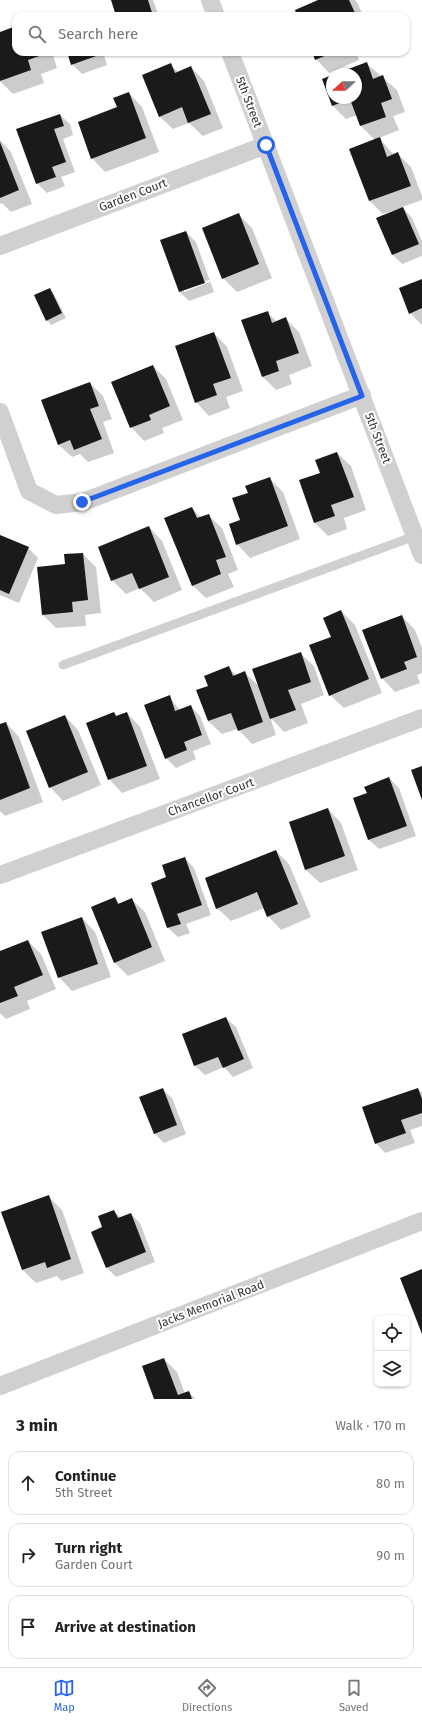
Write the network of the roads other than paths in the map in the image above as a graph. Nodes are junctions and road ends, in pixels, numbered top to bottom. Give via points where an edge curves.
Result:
1 (210, 0) edge
2 (214, 12) edge
3 (232, 56) edge
4 (266, 145) junction
5 (0, 246) edge
6 (362, 396) junction
7 (0, 412) edge
8 (415, 536) junction
9 (422, 555) edge
10 (63, 665) dead end
11 (422, 718) edge
12 (0, 875) edge
13 (422, 1221) edge
14 (0, 1386) edge

1 - 2 street
3 - 4 street, 5th Street
4 - 5 street, Garden Court
4 - 6 street, 5th Street
6 - 7 street via 82,502 56,505 29,491
6 - 8 street, 5th Street
8 - 9 street, 5th Street
8 - 10 lane
11 - 12 street, Chancellor Court
13 - 14 street, Jacks Memorial Road

